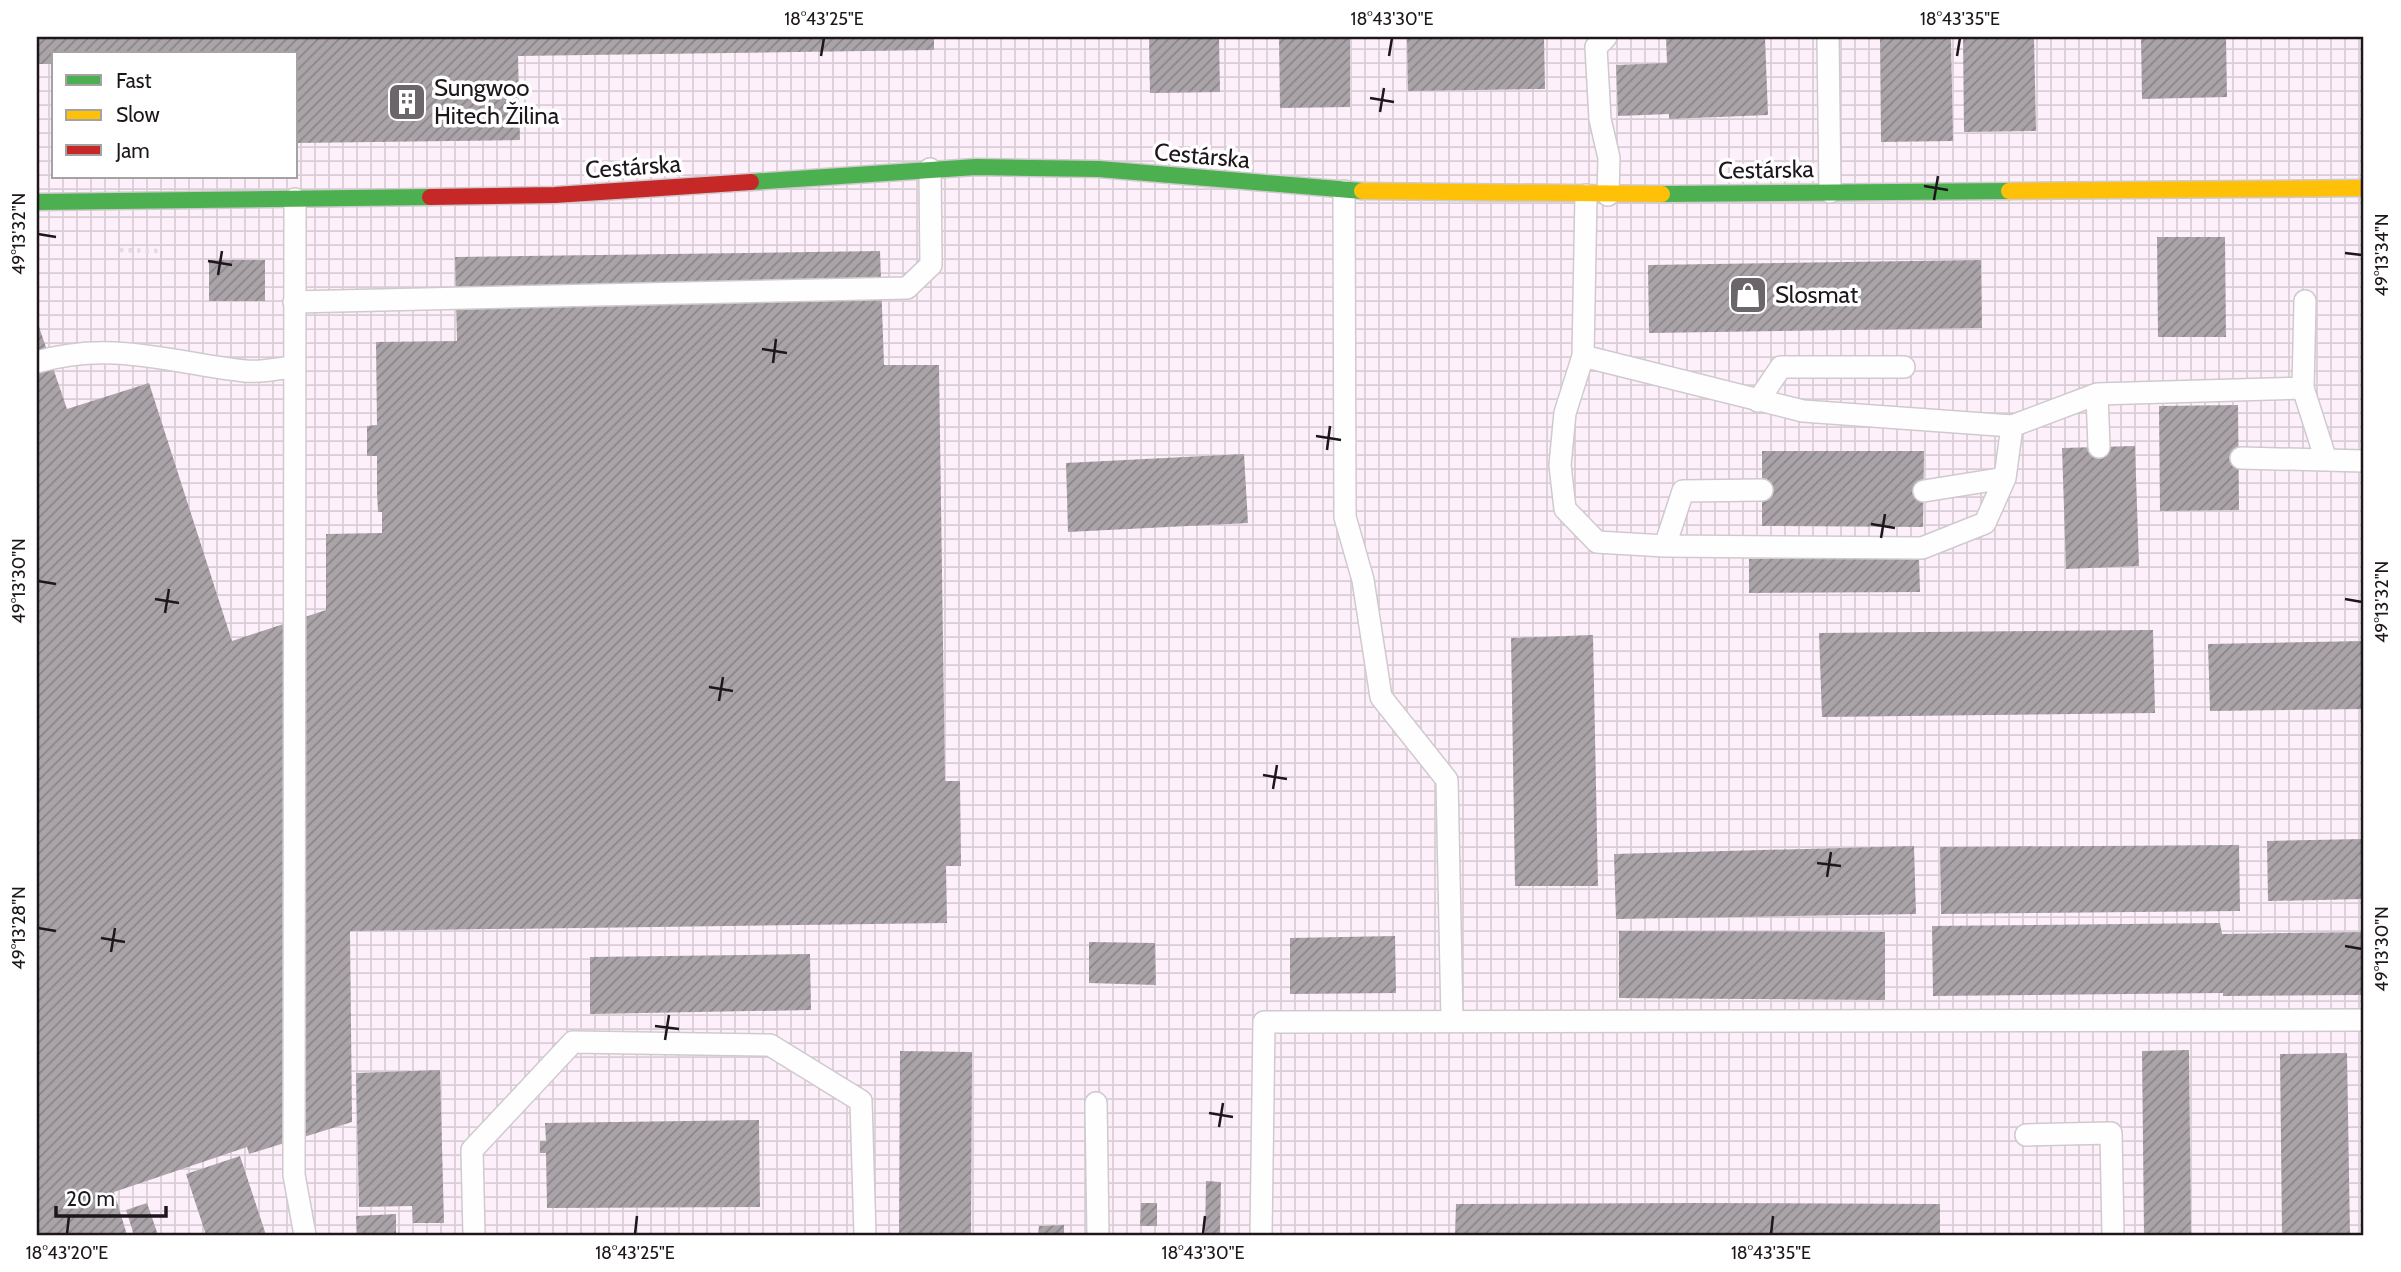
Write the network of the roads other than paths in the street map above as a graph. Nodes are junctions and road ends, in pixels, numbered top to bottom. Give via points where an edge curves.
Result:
1 (1606, 37) edge
2 (1828, 37) edge
3 (930, 169) junction
4 (2364, 188) edge
5 (1344, 191) junction
6 (1830, 192) junction
7 (1586, 195) junction
8 (1608, 195) junction
9 (295, 200) junction
10 (37, 202) edge
11 (2305, 301) dead end
12 (294, 302) junction
13 (1583, 356) junction
14 (37, 362) edge
15 (294, 367) junction
16 (1904, 367) dead end
17 (2303, 388) junction
18 (2097, 394) junction
19 (1758, 401) junction
20 (2012, 426) junction
21 (2099, 447) dead end
22 (2241, 458) dead end
23 (2326, 460) junction
24 (2364, 461) edge
25 (2005, 478) junction
26 (1762, 490) dead end
27 (1924, 491) dead end
28 (1665, 546) junction
29 (1451, 1020) junction
30 (2364, 1020) edge
31 (1096, 1102) dead end
32 (2025, 1135) dead end
33 (304, 1235) edge
34 (474, 1235) edge
35 (866, 1235) edge
36 (1098, 1235) edge
37 (1261, 1235) edge
38 (2113, 1235) edge

1 - 8 lane via 1596,47 1600,119 1609,158
2 - 6 lane
3 - 5 street, Cestárska via 1099,169
3 - 9 street, Cestárska via 555,195
3 - 12 lane via 931,265 907,288
4 - 6 street, Cestárska
5 - 7 street, Cestárska
5 - 29 lane via 1345,517 1363,580 1381,697 1447,780
6 - 8 street, Cestárska
7 - 8 street, Cestárska
7 - 13 lane
9 - 10 street, Cestárska
9 - 12 lane
11 - 17 lane
12 - 15 lane
13 - 19 lane
13 - 28 lane via 1565,413 1560,465 1565,509 1597,542
14 - 15 lane via 97,351 248,372
15 - 33 lane via 294,1175
16 - 19 lane via 1782,368
17 - 18 lane
17 - 23 lane
18 - 20 lane
18 - 21 lane
19 - 20 lane via 1803,411
20 - 25 lane
22 - 23 lane
23 - 24 lane
25 - 27 lane
25 - 28 lane via 1985,523 1922,548
26 - 28 lane via 1683,491
29 - 30 lane
29 - 37 lane via 1264,1022
31 - 36 lane
32 - 38 lane via 2111,1133
34 - 35 lane via 472,1150 573,1042 770,1045 861,1101

